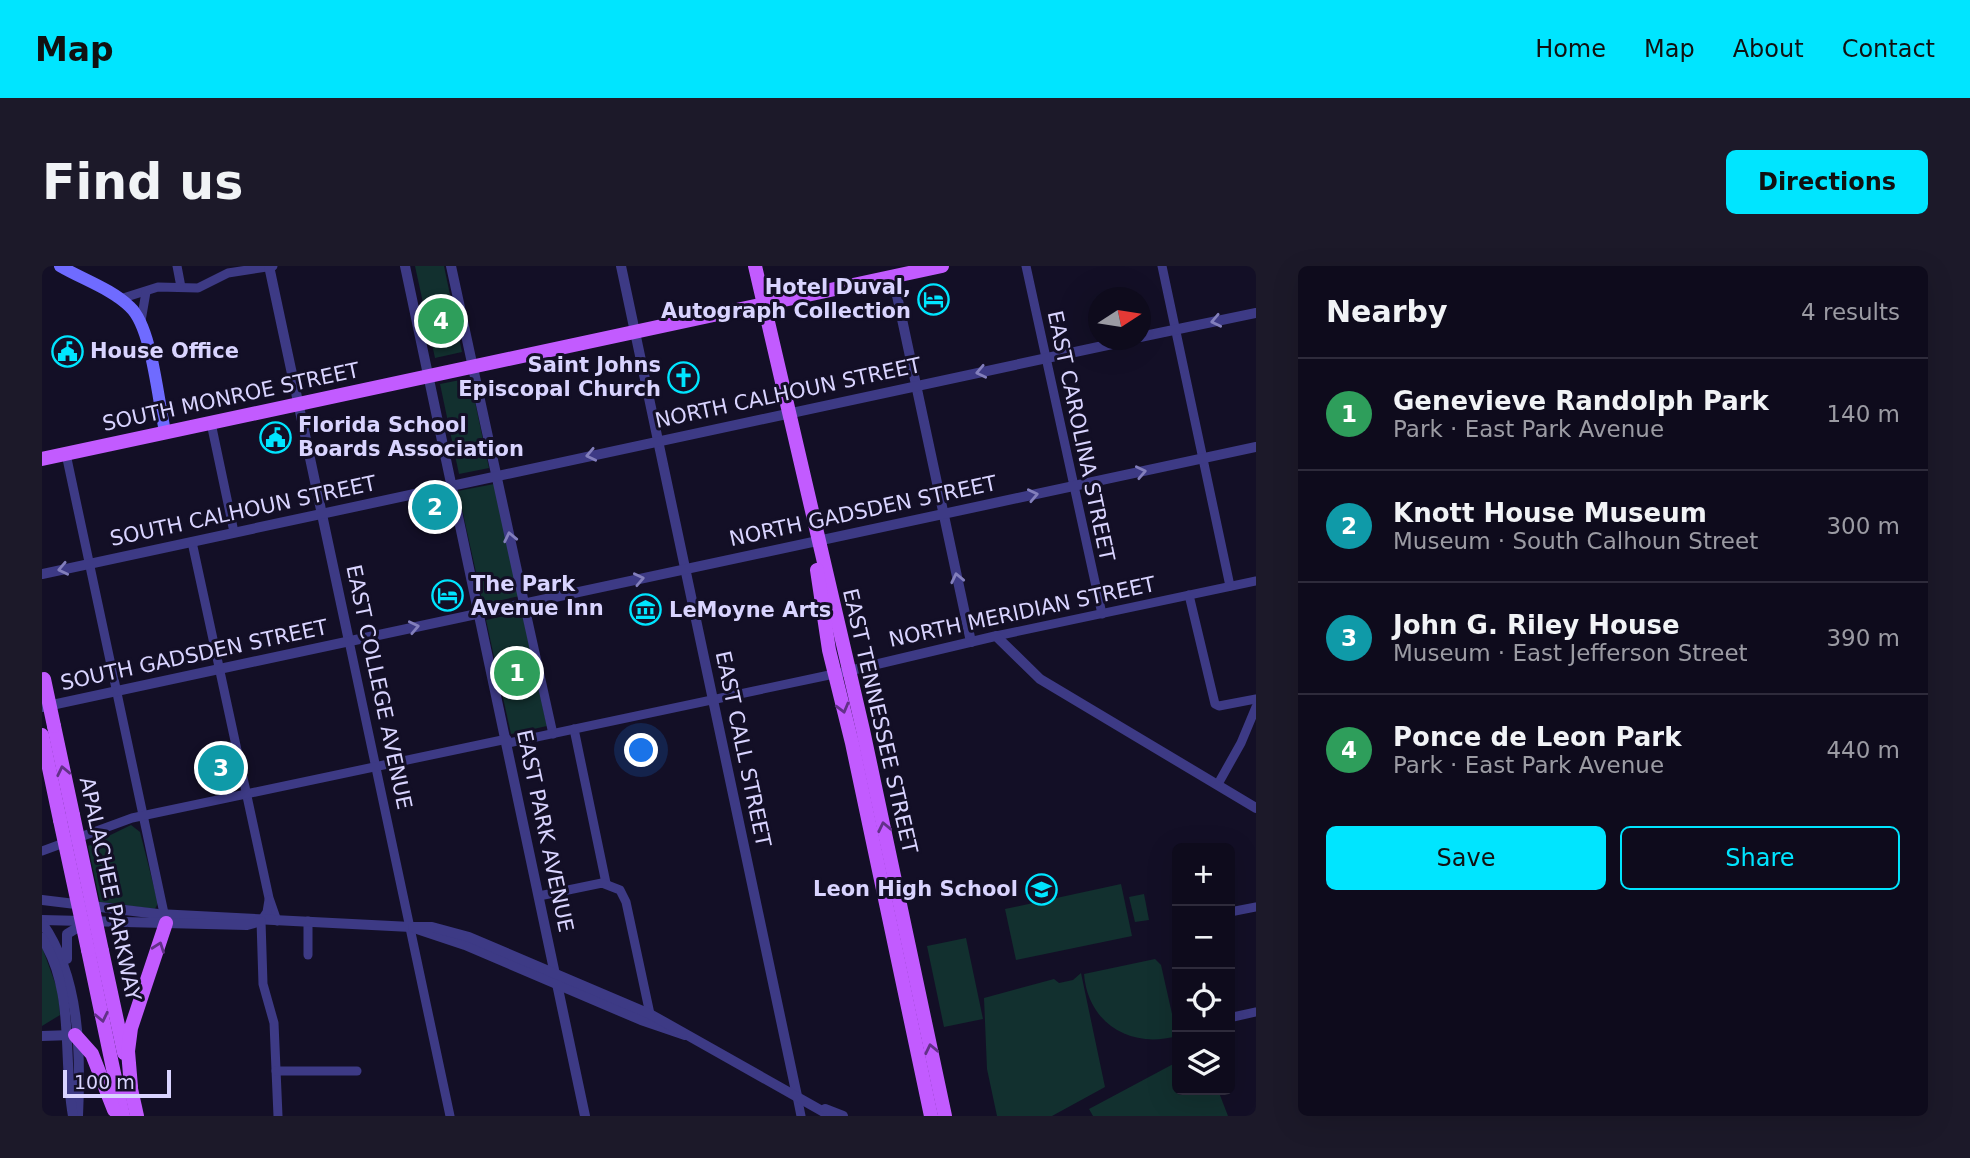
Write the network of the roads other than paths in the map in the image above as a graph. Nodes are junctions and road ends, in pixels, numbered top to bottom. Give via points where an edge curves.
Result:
1 (60, 266) edge
2 (177, 266) edge
3 (270, 266) edge
4 (405, 266) edge
5 (451, 266) edge
6 (621, 266) edge
7 (755, 266) edge
8 (942, 266) edge
9 (1026, 266) edge
10 (1162, 266) edge
11 (892, 271) edge
12 (181, 287) junction
13 (146, 292) junction
14 (120, 299) junction
15 (763, 303) junction
16 (1256, 313) edge
17 (141, 323) junction
18 (1175, 330) junction
19 (635, 331) junction
20 (1151, 335) edge
21 (1088, 349) edge
22 (1046, 358) junction
23 (472, 367) junction
24 (429, 376) junction
25 (916, 386) junction
26 (299, 405) junction
27 (788, 413) junction
28 (211, 423) junction
29 (164, 431) junction
30 (658, 441) junction
31 (1256, 447) edge
32 (66, 453) junction
33 (1203, 458) junction
34 (42, 459) edge
35 (496, 475) junction
36 (452, 484) junction
37 (1074, 486) junction
38 (322, 513) junction
39 (944, 514) junction
40 (234, 532) junction
41 (192, 541) junction
42 (818, 541) junction
43 (90, 564) junction
44 (686, 569) junction
45 (42, 574) edge
46 (1256, 581) edge
47 (1230, 586) junction
48 (1189, 595) junction
49 (524, 603) junction
50 (478, 613) junction
51 (1102, 614) junction
52 (996, 636) junction
53 (349, 641) junction
54 (971, 642) junction
55 (220, 669) junction
56 (841, 672) junction
57 (43, 675) edge
58 (117, 691) junction
59 (714, 699) junction
60 (1256, 699) edge
61 (42, 708) edge
62 (1256, 708) edge
63 (574, 729) junction
64 (48, 731) edge
65 (553, 734) junction
66 (508, 741) junction
67 (376, 766) junction
68 (1218, 784) junction
69 (247, 794) junction
70 (1256, 808) edge
71 (143, 816) junction
72 (42, 851) edge
73 (606, 883) junction
74 (539, 896) junction
75 (269, 898) junction
76 (42, 900) edge
77 (90, 906) junction
78 (1256, 907) edge
79 (1235, 911) edge
80 (165, 919) junction
81 (57, 921) junction
82 (90, 921) junction
83 (261, 921) junction
84 (277, 921) junction
85 (309, 921) junction
86 (42, 922) edge
87 (411, 927) junction
88 (899, 933) junction
89 (46, 936) edge
90 (95, 951) junction
91 (308, 956) dead end
92 (554, 972) junction
93 (69, 975) junction
94 (557, 984) junction
95 (1256, 1012) edge
96 (650, 1014) junction
97 (1235, 1017) edge
98 (71, 1035) junction
99 (685, 1035) junction
100 (42, 1036) edge
101 (276, 1071) junction
102 (358, 1071) dead end
103 (131, 1087) junction
104 (797, 1096) junction
105 (75, 1116) edge
106 (116, 1116) edge
107 (123, 1116) edge
108 (137, 1116) edge
109 (278, 1116) edge
110 (450, 1116) edge
111 (585, 1116) edge
112 (801, 1116) edge
113 (831, 1116) edge
114 (843, 1116) edge
115 (931, 1116) edge
116 (945, 1116) edge

1 - 14 main road
2 - 12 street
3 - 12 street via 228,273 198,288
3 - 26 street, EAST COLLEGE AVENUE
4 - 24 street, EAST PARK AVENUE
5 - 23 street, EAST PARK AVENUE
6 - 19 street, EAST CALL STREET
7 - 15 main road, EAST TENNESSEE STREET
8 - 11 main road, SOUTH MONROE STREET
9 - 22 street, EAST CAROLINA STREET
10 - 18 street
11 - 15 main road, SOUTH MONROE STREET
11 - 25 street
12 - 13 street
13 - 14 street
13 - 17 street
14 - 17 main road
15 - 19 main road, SOUTH MONROE STREET
15 - 27 main road, EAST TENNESSEE STREET
16 -> 18 street
17 - 29 main road
18 - 20 street
18 - 33 street
19 - 23 main road, SOUTH MONROE STREET
19 - 30 street, EAST CALL STREET
21 - 22 street, NORTH CALHOUN STREET
22 -> 25 street, NORTH CALHOUN STREET
22 - 37 street, EAST CAROLINA STREET
23 - 24 main road, SOUTH MONROE STREET
23 - 35 street, EAST PARK AVENUE
24 - 26 main road, SOUTH MONROE STREET
24 - 36 street, EAST PARK AVENUE
25 - 27 street, NORTH CALHOUN STREET
25 - 39 street
26 - 28 main road, SOUTH MONROE STREET
26 - 38 street, EAST COLLEGE AVENUE
27 - 30 street, NORTH CALHOUN STREET
27 - 42 main road, EAST TENNESSEE STREET
28 - 29 main road, SOUTH MONROE STREET
28 - 40 street
29 - 32 main road, SOUTH MONROE STREET
30 -> 35 street, NORTH CALHOUN STREET
30 - 44 street, EAST CALL STREET
31 - 33 street, NORTH GADSDEN STREET
32 - 34 main road, SOUTH MONROE STREET
32 - 43 street
37 -> 33 street, NORTH GADSDEN STREET
33 - 47 street
35 - 36 street, NORTH CALHOUN STREET
49 -> 35 street, EAST PARK AVENUE
36 - 38 street, SOUTH CALHOUN STREET
36 - 50 street, EAST PARK AVENUE
39 -> 37 street, NORTH GADSDEN STREET
37 - 51 street, EAST CAROLINA STREET
38 - 40 street, SOUTH CALHOUN STREET
38 - 53 street, EAST COLLEGE AVENUE
39 - 42 street, NORTH GADSDEN STREET
54 -> 39 street
40 - 41 street, SOUTH CALHOUN STREET
41 - 43 street, SOUTH CALHOUN STREET
41 - 55 street
42 - 44 street, NORTH GADSDEN STREET
42 - 56 main road, EAST TENNESSEE STREET via 819,595
43 -> 45 street, SOUTH CALHOUN STREET
43 - 58 street
49 -> 44 street, NORTH GADSDEN STREET
44 - 59 street, EAST CALL STREET
46 - 47 street, NORTH MERIDIAN STREET
47 - 48 street, NORTH MERIDIAN STREET
48 - 51 street, NORTH MERIDIAN STREET
48 - 60 street via 1216,706
49 - 50 street, NORTH GADSDEN STREET
49 - 65 street, EAST PARK AVENUE
53 -> 50 street, SOUTH GADSDEN STREET
50 - 66 street, EAST PARK AVENUE
51 - 52 street, NORTH MERIDIAN STREET
52 - 54 street, NORTH MERIDIAN STREET
52 - 68 street via 1052,687
53 - 55 street, SOUTH GADSDEN STREET
53 - 67 street, EAST COLLEGE AVENUE
54 - 56 street, NORTH MERIDIAN STREET
55 - 58 street, SOUTH GADSDEN STREET
55 - 69 street
56 - 59 street, NORTH MERIDIAN STREET
56 - 88 main road, EAST TENNESSEE STREET
57 - 64 main road, APALACHEE PARKWAY, bridge
58 - 61 street, SOUTH GADSDEN STREET
58 - 71 street
59 - 63 street, NORTH MERIDIAN STREET
59 - 104 street, EAST CALL STREET
62 - 68 street
63 - 65 street, NORTH MERIDIAN STREET
63 - 73 street
64 - 90 main road, APALACHEE PARKWAY, bridge
65 - 66 street, NORTH MERIDIAN STREET
66 - 67 street, NORTH MERIDIAN STREET
66 - 74 street, EAST PARK AVENUE
67 - 69 street, NORTH MERIDIAN STREET
67 - 87 street, EAST COLLEGE AVENUE
68 - 70 street
69 - 71 street, NORTH MERIDIAN STREET
69 - 75 street
71 - 72 street, NORTH MERIDIAN STREET
71 - 80 street
73 - 74 street
73 - 96 street via 620,890 626,902
74 - 92 street, EAST PARK AVENUE
75 - 83 street
75 - 84 street
76 - 77 street
77 - 80 street
77 - 81 street
78 - 79 street
80 - 82 street
80 - 83 street via 247,925
103 -> 80 main road via 131,1028
81 - 82 street
81 - 86 street
81 - 89 street
82 - 93 street via 74,927 67,936
83 - 84 street
83 - 101 street via 262,984 274,1023
84 - 85 street
85 - 87 street
85 - 91 street
86 - 89 street
87 - 92 street via 453,932
87 - 94 street
87 - 110 street, EAST COLLEGE AVENUE
88 - 115 main road, EAST TENNESSEE STREET
116 -> 88 main road, EAST TENNESSEE STREET
89 - 93 street
89 - 98 street
90 - 103 main road, APALACHEE PARKWAY
90 -> 107 main road, APALACHEE PARKWAY
92 - 94 street, EAST PARK AVENUE
92 - 96 street
93 - 98 street
94 - 99 street
94 - 111 street, EAST PARK AVENUE
95 - 97 street
96 - 99 street
98 - 100 street
98 - 105 street
98 - 106 main road via 92,1054
99 - 104 street
101 - 102 street
101 - 109 street
103 - 108 main road, APALACHEE PARKWAY
104 - 112 street, EAST CALL STREET
104 - 113 street
104 - 114 street

